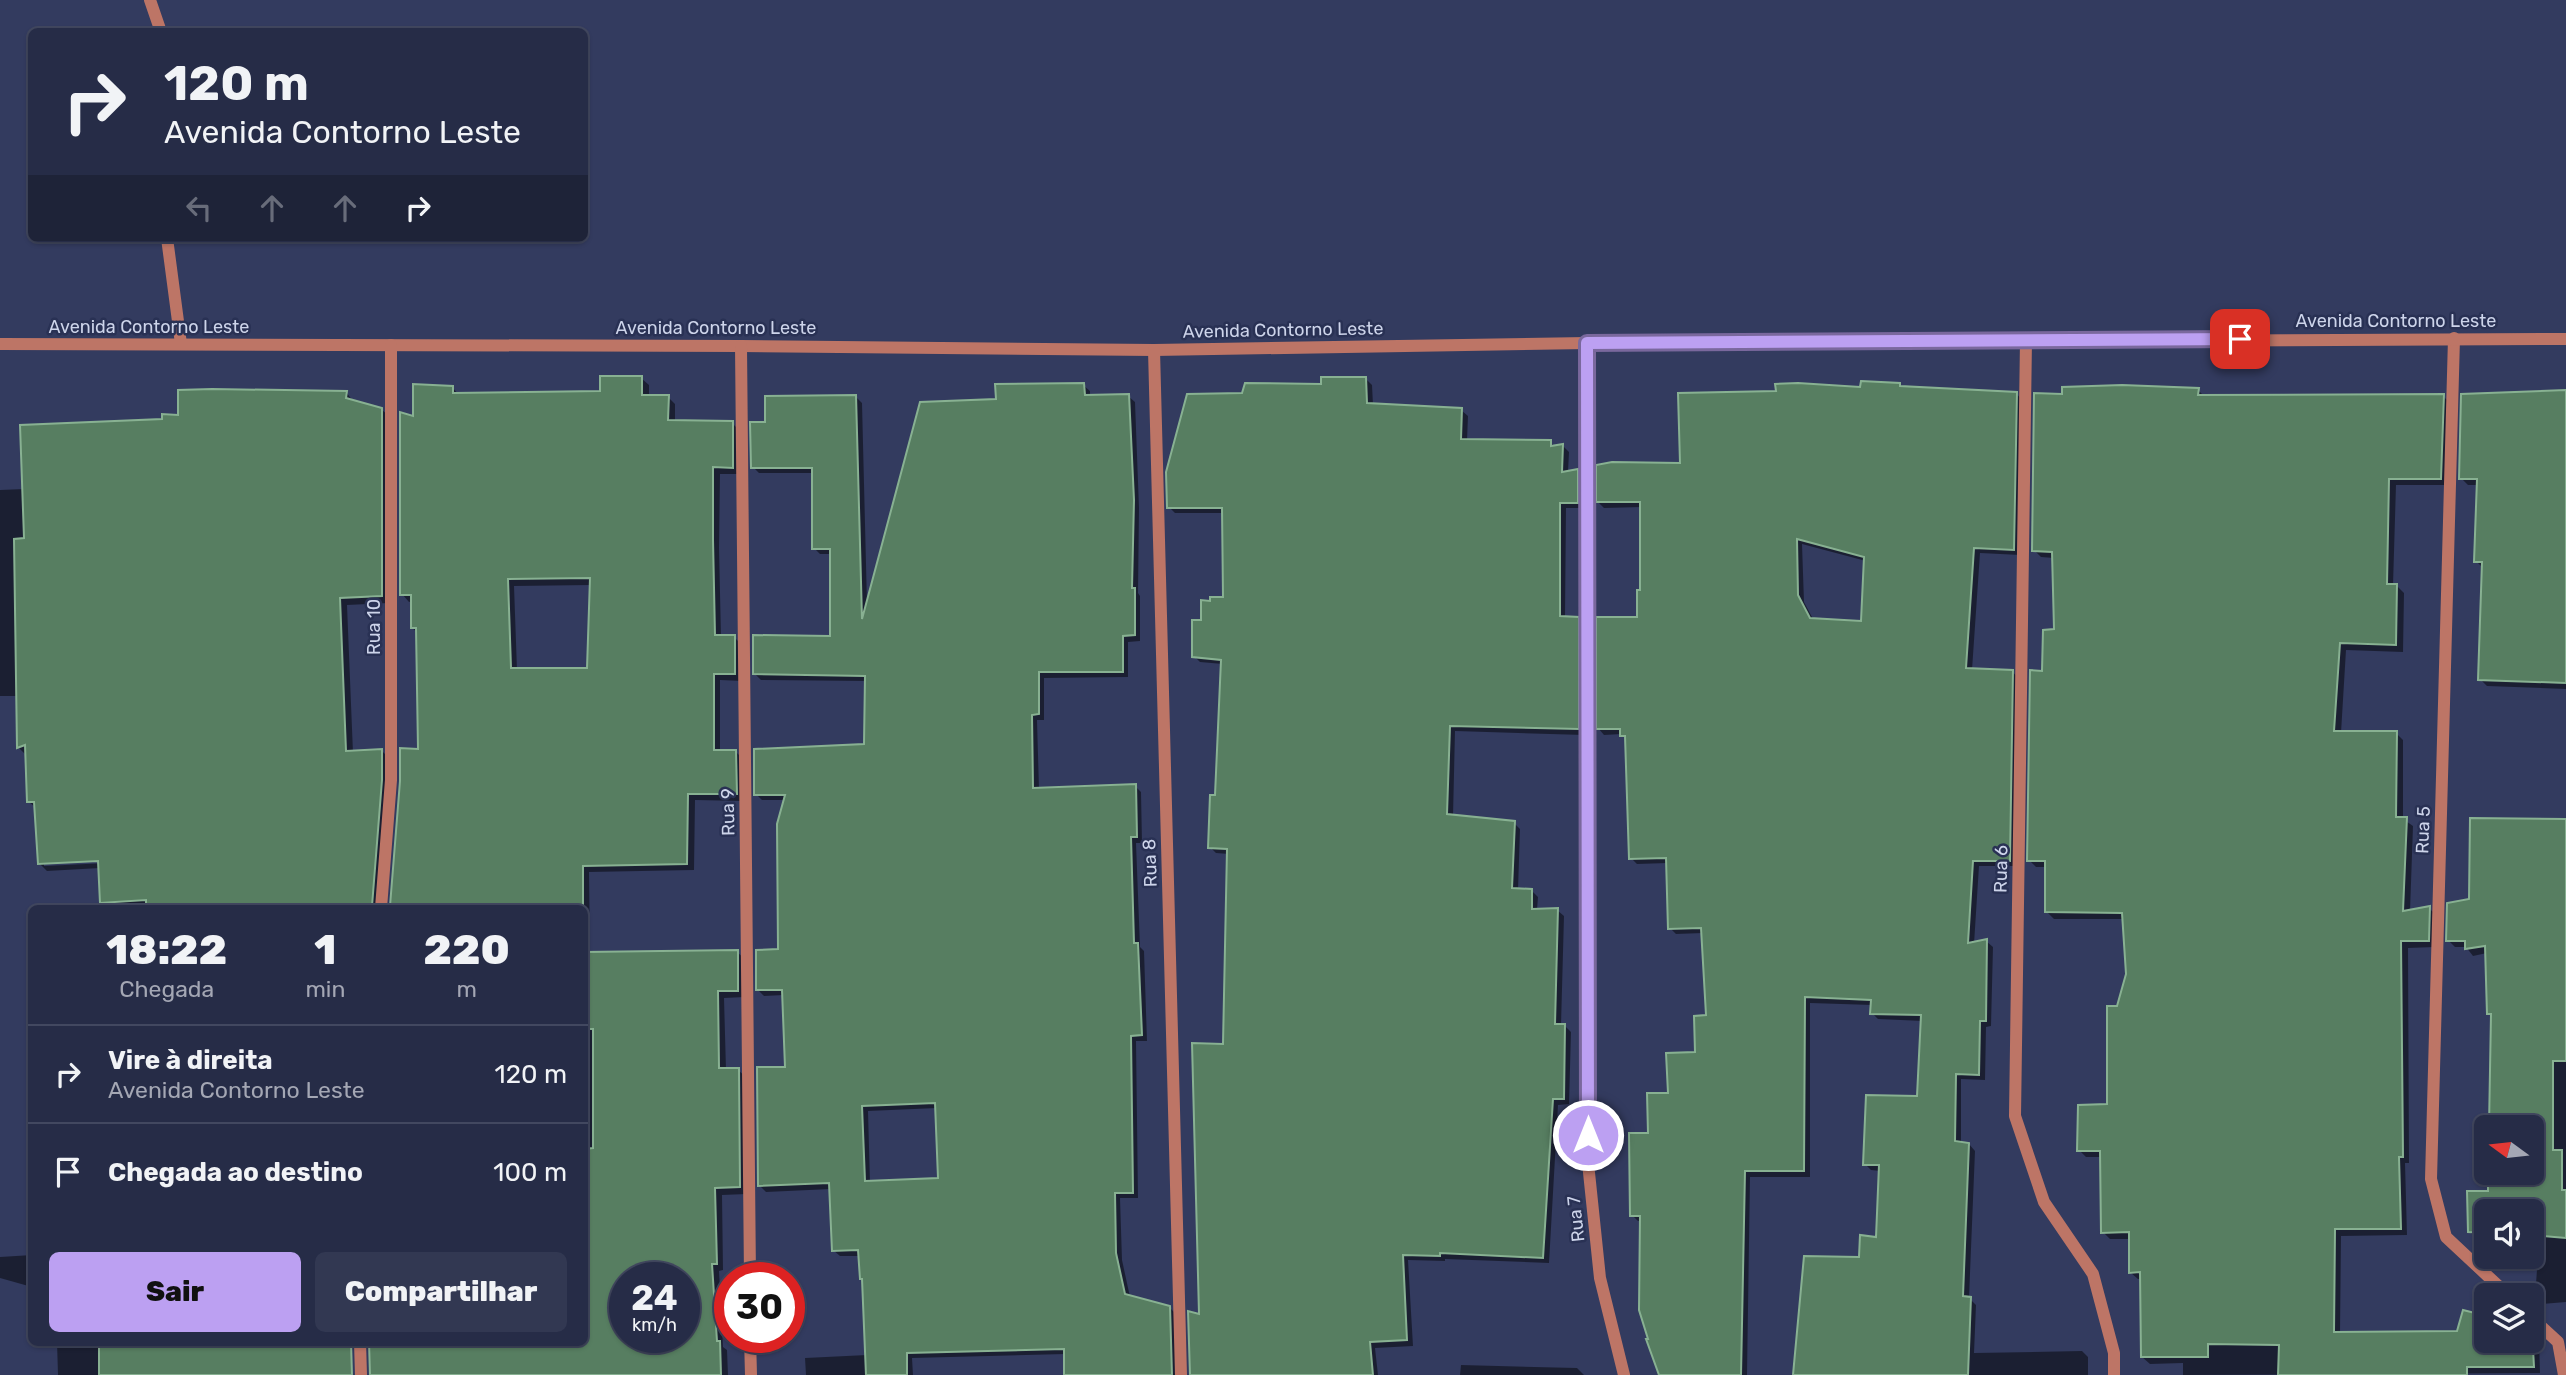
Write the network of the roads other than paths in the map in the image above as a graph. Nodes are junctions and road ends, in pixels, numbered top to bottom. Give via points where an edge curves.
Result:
1 (150, 0) edge
2 (160, 28) edge
3 (168, 242) edge
4 (2454, 338) junction
5 (2566, 338) edge
6 (2026, 340) junction
7 (1587, 343) junction
8 (0, 344) edge
9 (181, 344) junction
10 (391, 345) junction
11 (741, 346) junction
12 (1154, 350) junction
13 (381, 905) edge
14 (750, 1262) edge
15 (2495, 1283) edge
16 (2544, 1329) edge
17 (360, 1346) edge
18 (750, 1353) edge
19 (361, 1375) edge
20 (751, 1375) edge
21 (1181, 1375) edge
22 (1623, 1375) edge
23 (2114, 1375) edge
24 (2564, 1375) edge

1 - 2 street
3 - 9 street
4 - 5 street, Avenida Contorno Leste
4 - 6 street, Avenida Contorno Leste
4 - 15 street, Rua 5 via 2431,1180 2446,1237
6 - 7 street, Avenida Contorno Leste
6 - 23 street, Rua 6 via 2015,1116 2043,1202 2093,1273 2114,1353
7 - 12 street, Avenida Contorno Leste
7 - 22 street, Rua 7 via 1588,1163 1600,1278
8 - 9 street, Avenida Contorno Leste
9 - 10 street, Avenida Contorno Leste
10 - 11 street, Avenida Contorno Leste
10 - 13 street, Rua 10 via 391,780
11 - 12 street, Avenida Contorno Leste
11 - 14 street, Rua 9
12 - 21 street, Rua 8
16 - 24 street via 2558,1342
17 - 19 street
18 - 20 street

